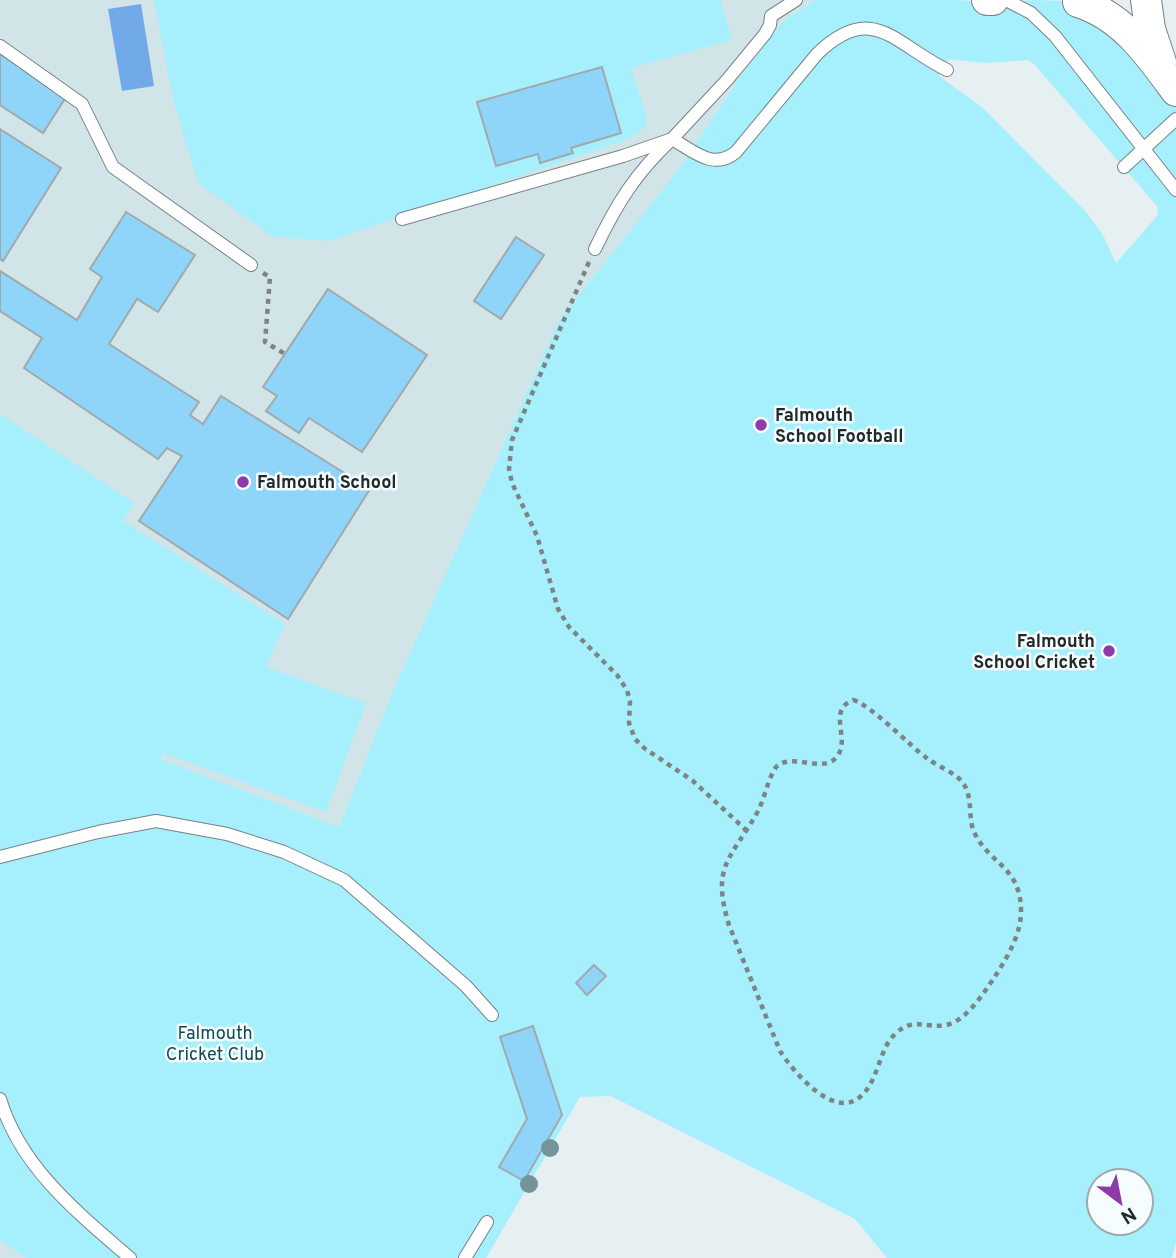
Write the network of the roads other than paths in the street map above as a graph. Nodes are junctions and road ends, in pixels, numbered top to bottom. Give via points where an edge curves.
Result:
1 (796, 0) edge
2 (987, 0) edge
3 (993, 0) edge
4 (1006, 0) edge
5 (1107, 0) edge
6 (1146, 0) edge
7 (1075, 1) edge
8 (0, 46) edge
9 (947, 70) dead end
10 (1174, 88) edge
11 (1176, 119) edge
12 (672, 139) junction
13 (1143, 149) junction
14 (1124, 167) dead end
15 (1176, 190) edge
16 (402, 219) dead end
17 (595, 249) road end
18 (251, 265) road end
19 (0, 857) edge
20 (492, 1015) dead end
21 (0, 1099) edge
22 (487, 1222) dead end
23 (130, 1258) edge
24 (465, 1258) edge

1 - 12 lane via 771,16 765,34
2 - 3 street
4 - 13 lane via 1046,26
5 - 7 street
6 - 10 street via 1155,45
7 - 10 street via 1101,12 1130,33
8 - 18 lane via 82,104 113,167
9 - 12 lane via 883,31 857,29 817,54 728,158 714,161
11 - 13 lane
12 - 16 lane
12 - 17 lane via 621,197
13 - 14 lane
13 - 15 lane
19 - 20 lane via 156,821 238,837 344,880 467,986
21 - 23 lane via 27,1158 61,1198
22 - 24 lane

